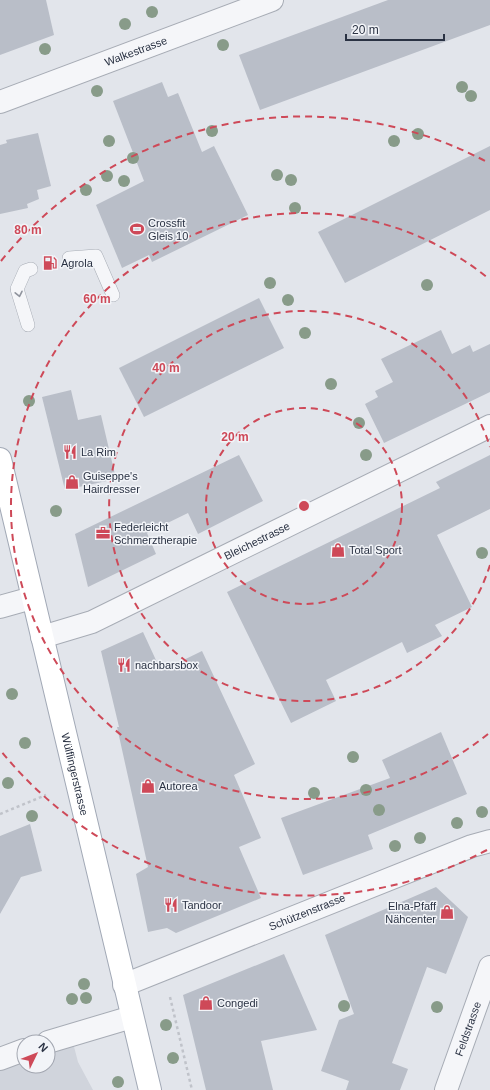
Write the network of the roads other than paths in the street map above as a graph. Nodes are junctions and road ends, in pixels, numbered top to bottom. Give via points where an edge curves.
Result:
1 (272, 0) edge
2 (0, 102) edge
3 (69, 258) dead end
4 (32, 269) dead end
5 (113, 295) dead end
6 (28, 325) dead end
7 (490, 426) edge
8 (0, 459) edge
9 (32, 598) junction
10 (0, 607) edge
11 (42, 637) junction
12 (490, 842) edge
13 (490, 967) edge
14 (124, 985) junction
15 (132, 1016) junction
16 (56, 1040) edge
17 (16, 1053) edge
18 (0, 1059) edge
19 (150, 1090) edge
20 (446, 1090) edge

1 - 2 street, Walkestrasse
3 - 5 lane via 96,256
4 -> 6 lane via 25,270 17,289
7 - 11 street, Bleichestrasse via 92,622
8 - 9 main road, Wülflingerstrasse
9 - 10 street
9 - 11 main road, Wülflingerstrasse
11 - 14 main road, Wülflingerstrasse
12 - 14 street, Schützenstrasse via 472,846
13 - 20 street, Feldstrasse
14 - 15 main road, Wülflingerstrasse
15 - 16 street
15 - 19 main road, Wülflingerstrasse
17 - 18 street

